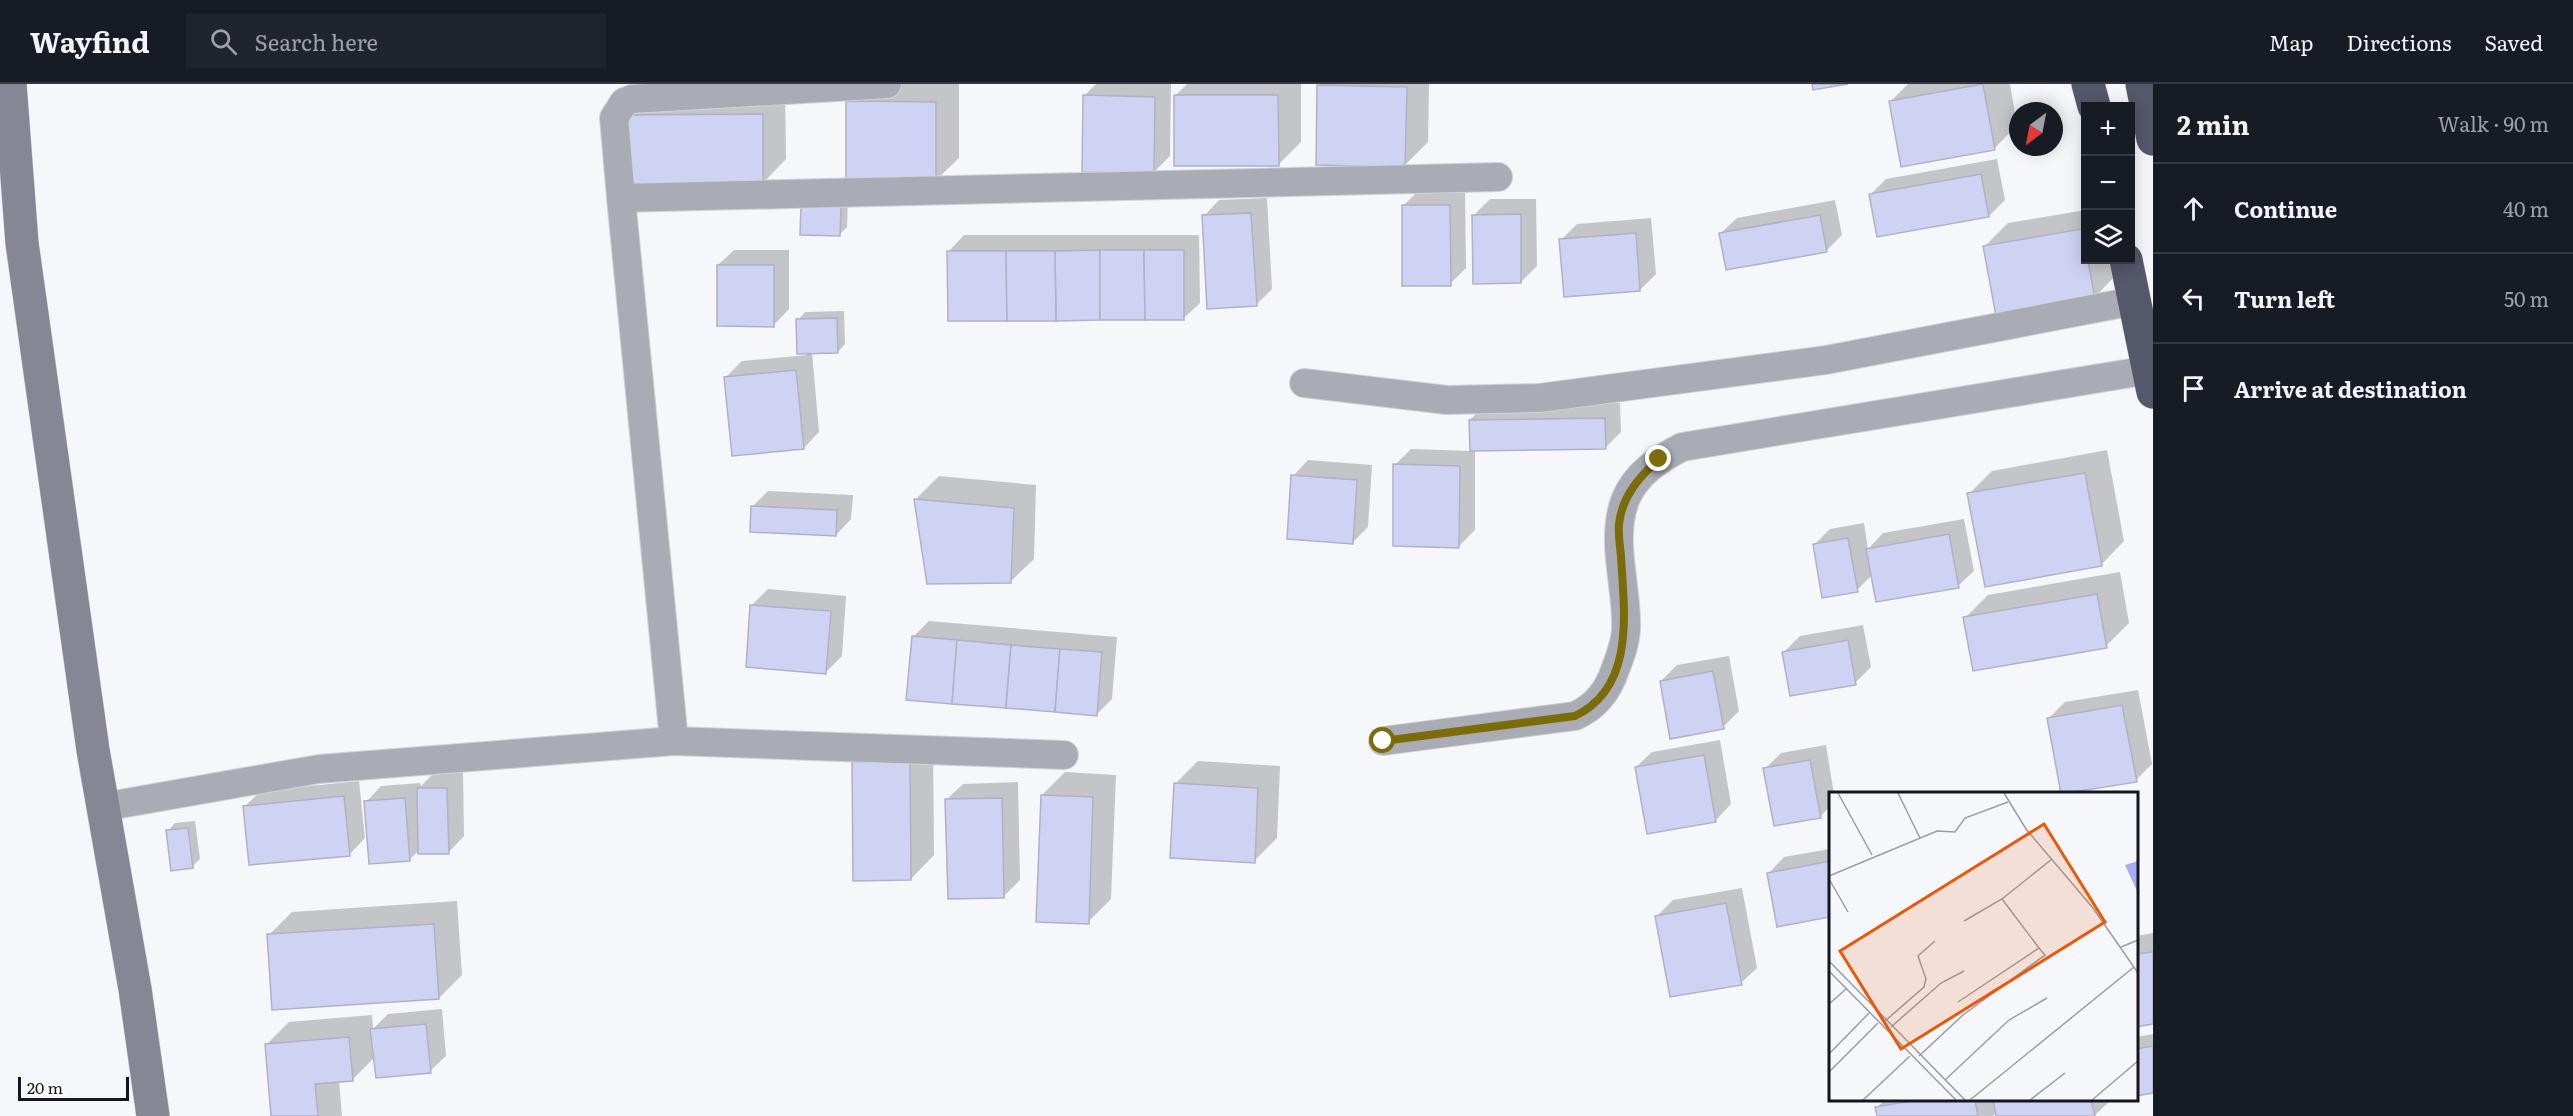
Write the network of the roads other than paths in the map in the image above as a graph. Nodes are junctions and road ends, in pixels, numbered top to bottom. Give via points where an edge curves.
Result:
1 (10, 84) edge
2 (887, 84) edge
3 (2088, 84) edge
4 (2142, 84) edge
5 (2093, 102) edge
6 (2153, 139) edge
7 (1498, 177) dead end
8 (621, 198) junction
9 (2127, 264) edge
10 (2134, 301) junction
11 (2151, 381) edge
12 (1304, 383) dead end
13 (675, 741) junction
14 (1383, 741) dead end
15 (1064, 755) dead end
16 (103, 807) junction
17 (153, 1116) edge

1 - 16 street via 22,243
2 - 8 street via 624,102 614,118
3 - 5 highway
4 - 6 highway
7 - 8 street
8 - 13 street
9 - 10 highway
10 - 11 highway
10 - 12 street via 1826,360 1539,398 1447,400
11 - 14 street via 1682,447 1659,459 1627,497 1619,524 1626,630 1622,652 1606,690 1587,710 1575,716
13 - 15 street
13 - 16 street via 319,769
16 - 17 street

